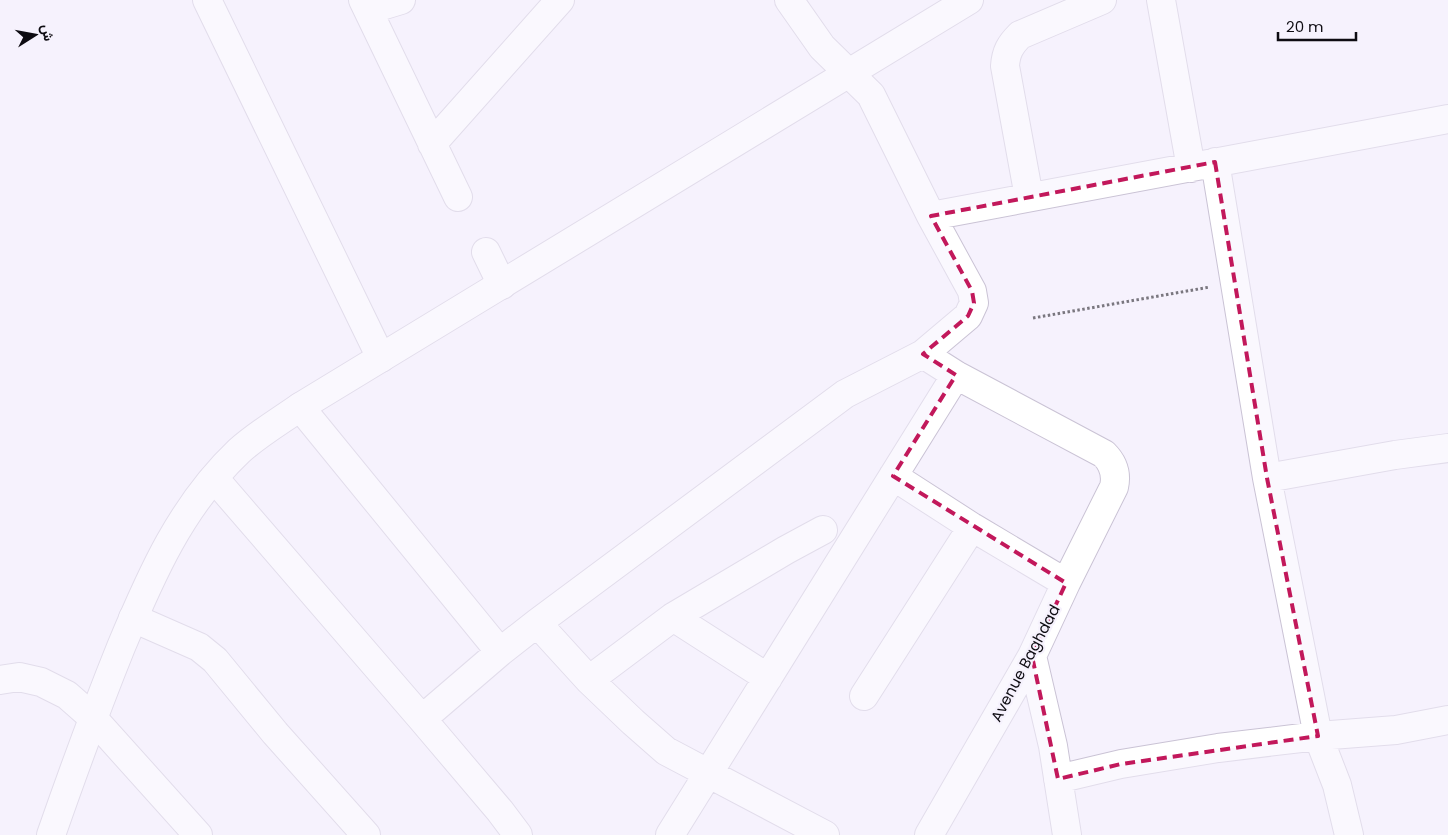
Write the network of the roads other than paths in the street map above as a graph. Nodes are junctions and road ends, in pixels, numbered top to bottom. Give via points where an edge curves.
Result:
1 (207, 0) edge
2 (401, 0) edge
3 (560, 0) edge
4 (789, 0) edge
5 (969, 0) edge
6 (1102, 0) edge
7 (1161, 0) edge
8 (365, 5) edge
9 (849, 72) junction
10 (1448, 120) edge
11 (432, 144) junction
12 (1203, 165) junction
13 (458, 197) dead end
14 (1030, 198) junction
15 (931, 216) junction
16 (486, 252) dead end
17 (502, 284) junction
18 (923, 354) junction
19 (381, 358) junction
20 (956, 375) junction
21 (300, 407) junction
22 (1448, 448) edge
23 (893, 476) junction
24 (214, 478) junction
25 (1267, 478) junction
26 (972, 526) junction
27 (823, 530) dead end
28 (1066, 583) junction
29 (673, 617) junction
30 (133, 618) junction
31 (537, 623) junction
32 (500, 652) junction
33 (1032, 656) junction
34 (768, 678) junction
35 (0, 680) edge
36 (590, 680) junction
37 (864, 696) dead end
38 (92, 717) junction
39 (422, 719) junction
40 (1448, 720) edge
41 (1318, 736) junction
42 (708, 774) junction
43 (1058, 779) junction
44 (815, 832) edge
45 (51, 835) edge
46 (198, 835) edge
47 (366, 835) edge
48 (518, 835) edge
49 (670, 835) edge
50 (929, 835) edge
51 (1067, 835) edge
52 (1349, 835) edge

1 - 19 street
2 - 8 street
3 - 11 street
4 - 9 street via 822,47
5 - 9 street
6 - 14 street via 1020,35 1006,55 1005,66
7 - 12 street
8 - 11 street
9 - 15 street via 872,95
9 - 17 street
10 - 12 street
11 - 13 street
12 - 14 street
12 - 25 street via 1235,283
14 - 15 street
15 - 18 street via 972,291 974,303 968,316
16 - 17 street
17 - 19 street
18 - 20 street
18 - 31 street via 845,394
19 - 21 street
20 - 23 street
20 - 28 street, Avenue Baghdad via 1104,454 1111,461 1116,480 1114,487
21 - 24 street via 240,451
21 - 32 street
22 - 25 street
23 - 26 street
23 - 34 street
24 - 30 street via 165,548
24 - 39 street
25 - 41 street
26 - 28 street
26 - 37 street
27 - 29 street
28 - 33 street, Avenue Baghdad
29 - 34 street
29 - 36 street
30 - 38 street
30 - 47 street via 199,647 215,660
31 - 32 street
31 - 36 street
32 - 39 street
33 - 43 street
33 - 50 street, Avenue Baghdad
34 - 42 street
35 - 38 street via 20,677 41,682 67,695
36 - 42 street via 666,752
38 - 45 street
38 - 46 street
39 - 48 street
40 - 41 street via 1396,730
41 - 43 street via 1121,764
41 - 52 street via 1337,785
42 - 44 street
42 - 49 street
43 - 51 street

